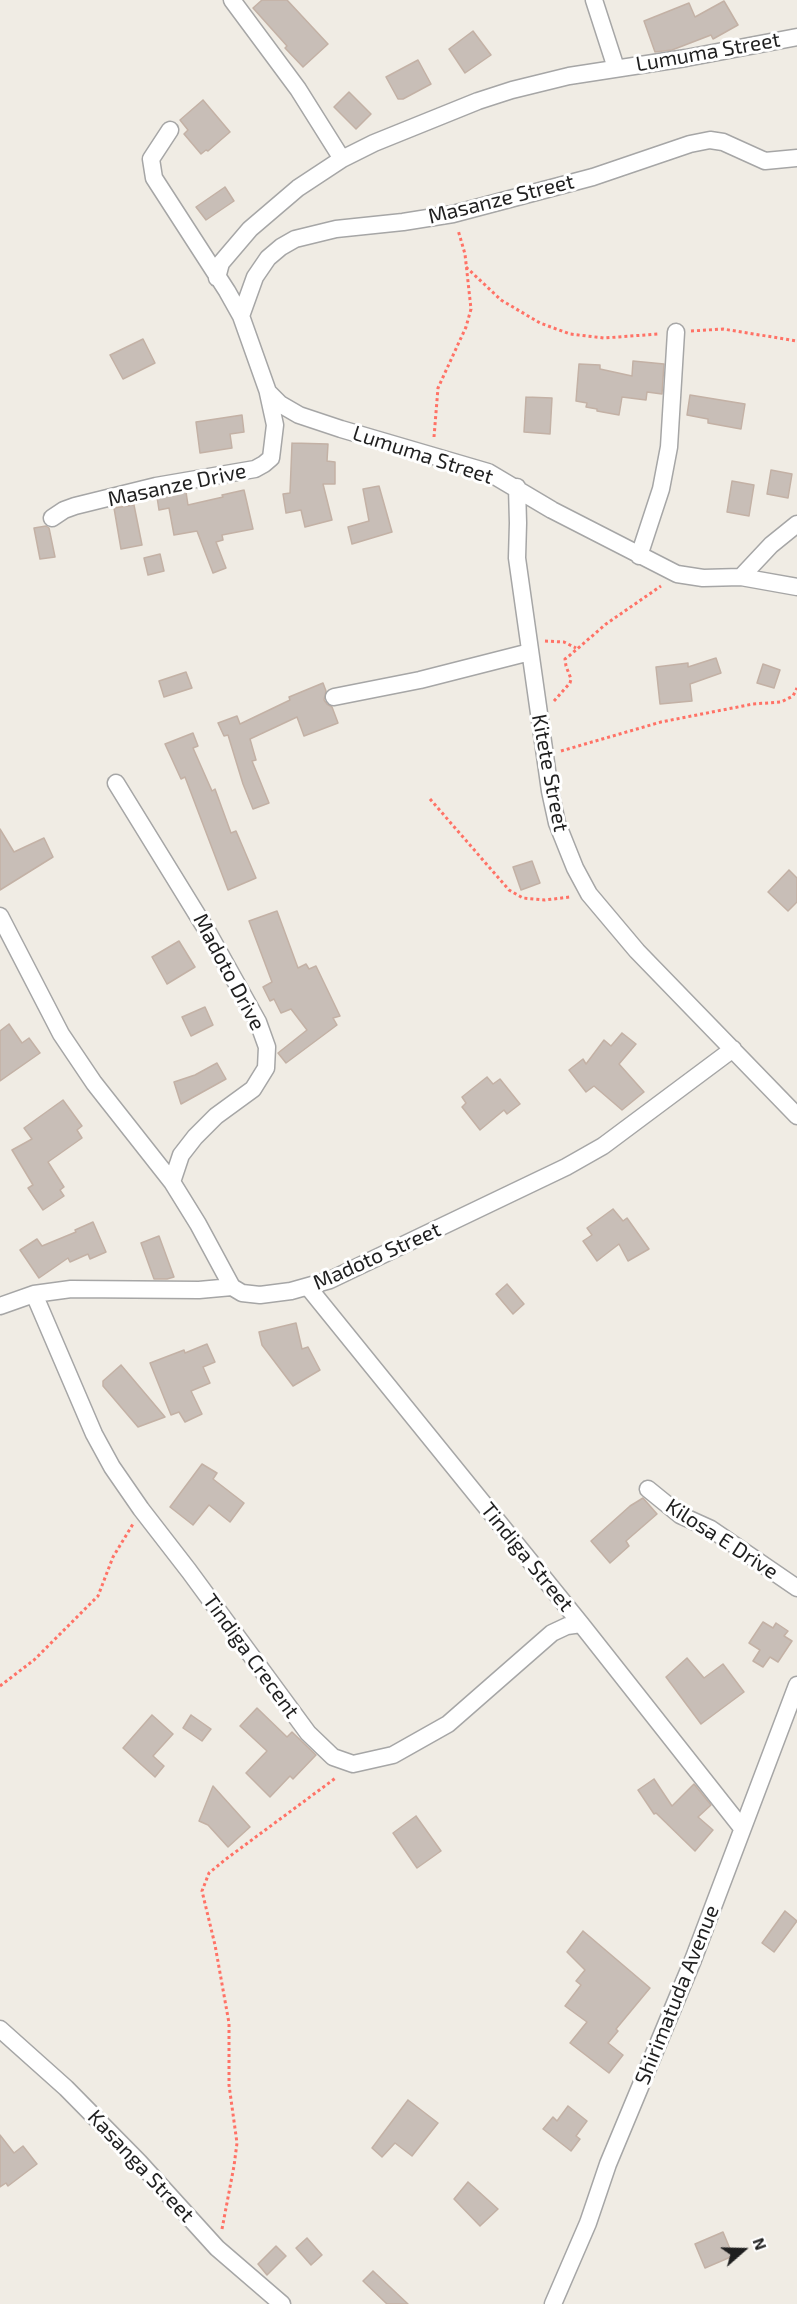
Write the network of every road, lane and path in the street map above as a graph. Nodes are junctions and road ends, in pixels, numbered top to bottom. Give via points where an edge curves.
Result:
1 (232, 0) edge
2 (594, 0) edge
3 (797, 37) edge
4 (616, 68) junction
5 (170, 130) dead end
6 (797, 158) edge
7 (342, 159) junction
8 (453, 214) junction
9 (466, 267) junction
10 (217, 278) junction
11 (241, 316) junction
12 (676, 332) junction
13 (797, 341) edge
14 (268, 392) junction
15 (433, 454) junction
16 (517, 487) junction
17 (52, 518) dead end
18 (797, 524) edge
19 (639, 556) junction
20 (676, 574) junction
21 (741, 577) junction
22 (797, 586) edge
23 (529, 646) junction
24 (576, 648) junction
25 (797, 688) edge
26 (334, 697) dead end
27 (539, 715) junction
28 (545, 755) junction
29 (116, 783) dead end
30 (430, 799) dead end
31 (589, 894) junction
32 (0, 916) edge
33 (733, 1049) junction
34 (797, 1116) edge
35 (172, 1182) junction
36 (232, 1287) junction
37 (308, 1287) junction
38 (34, 1294) junction
39 (0, 1306) edge
40 (648, 1489) dead end
41 (141, 1509) junction
42 (797, 1587) edge
43 (581, 1624) junction
44 (797, 1685) edge
45 (0, 1686) edge
46 (353, 1764) junction
47 (742, 1828) junction
48 (0, 2029) edge
49 (218, 2248) junction
50 (282, 2304) edge
51 (553, 2304) edge

1 - 7 street via 298,88
2 - 4 street
3 - 4 street, Lumuma Street
4 - 7 street, Lumuma Street via 478,101
5 - 10 street via 151,159 154,178
6 - 8 street, Masanze Street via 765,161 723,142 690,144 593,177
7 - 10 street, Lumuma Street via 298,188 250,229 221,263
8 - 9 path
8 - 11 street, Masanze Street via 336,229 295,239 268,258 255,277
9 - 12 path via 501,300 570,334 604,338
9 - 15 path via 471,309 438,388
10 - 11 street
11 - 14 street
12 - 13 path via 723,329
12 - 19 street via 669,447 661,489
14 - 15 street, Lumuma Street via 299,415
14 - 17 street, Masanze Drive via 275,425 271,458 264,464 255,469 156,486 64,510
15 - 16 street, Lumuma Street via 488,472
16 - 19 street, Lumuma Street
16 - 23 street, Kitete Street via 517,558
18 - 21 street
19 - 20 street, Lumuma Street
20 - 21 street, Lumuma Street
20 - 24 path
21 - 22 street, Lumuma Street
23 - 24 path via 564,642
23 - 26 street via 420,680
23 - 27 street, Kitete Street
24 - 27 path via 566,659 570,684
25 - 28 path via 793,696 781,702 661,722
27 - 28 street, Kitete Street
28 - 31 street, Kitete Street via 557,823
29 - 35 street, Madoto Drive via 209,934 258,1022 267,1047 266,1068 253,1089 195,1137 181,1155
30 - 31 path via 509,890 523,898 545,900
31 - 33 street, Kitete Street via 637,951
32 - 35 street via 62,1034 94,1083
33 - 34 street, Kitete Street
33 - 37 street, Madoto Street via 603,1146 394,1251
35 - 36 street
36 - 37 street, Madoto Street via 242,1293 260,1294
36 - 38 street, Madoto Street via 71,1289
37 - 43 street, Tindiga Street
38 - 39 street
38 - 41 street, Tindiga Crecent via 94,1434
40 - 42 street, Kilosa E Drive via 680,1515 711,1529
41 - 45 path via 113,1557 98,1596 34,1660
41 - 46 street, Tindiga Crecent via 308,1733 333,1757
43 - 46 street via 552,1633 448,1724 393,1755
43 - 47 street, Tindiga Street
44 - 47 street, Shirimatuda Avenue
46 - 49 path via 226,1859 204,1882 202,1892 229,2023 229,2085 237,2143
47 - 51 street, Shirimatuda Avenue via 693,1960
48 - 49 street, Kasanga Street via 66,2088
49 - 50 street, Kasanga Street

